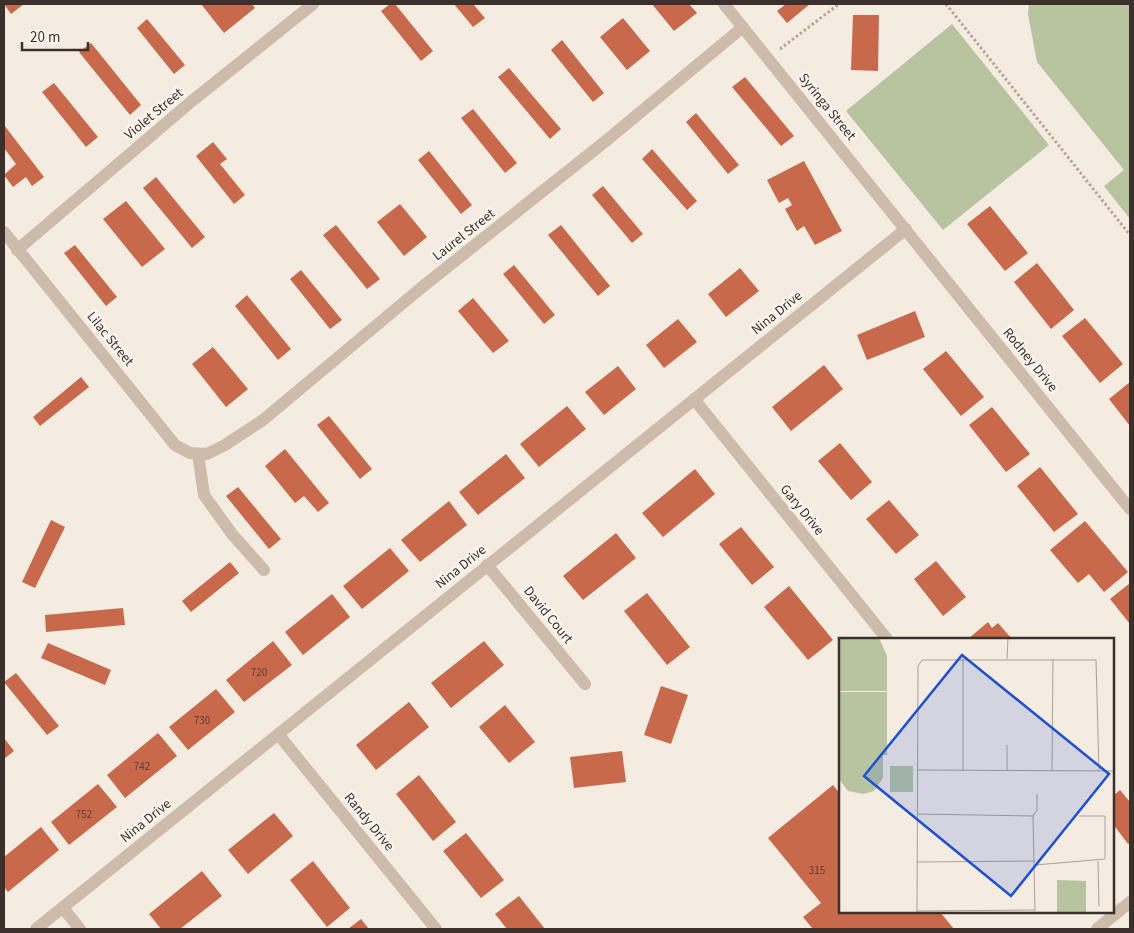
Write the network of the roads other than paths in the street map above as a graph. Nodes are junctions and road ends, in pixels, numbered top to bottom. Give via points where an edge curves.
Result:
1 (314, 4) edge
2 (724, 4) edge
3 (743, 27) junction
4 (906, 229) junction
5 (4, 233) edge
6 (17, 250) junction
7 (694, 399) junction
8 (198, 454) junction
9 (1130, 509) edge
10 (487, 565) junction
11 (264, 570) dead end
12 (886, 638) edge
13 (585, 684) dead end
14 (278, 734) junction
15 (1130, 902) edge
16 (63, 908) junction
17 (1114, 912) edge
18 (1109, 915) edge
19 (36, 929) edge
20 (80, 929) edge
21 (436, 929) edge
22 (1097, 929) edge

1 - 6 street, Violet Street via 192,101
2 - 3 street, Syringa Street
3 - 4 street, Syringa Street
3 - 8 street, Laurel Street via 263,420 207,454
4 - 7 street, Nina Drive
4 - 9 street, Rodney Drive
5 - 6 street, Lilac Street
6 - 8 street, Lilac Street via 175,444
7 - 10 street, Nina Drive
7 - 12 street, Gary Drive
8 - 11 street via 204,495
10 - 13 street, David Court
10 - 14 street, Nina Drive
14 - 16 street, Nina Drive
14 - 21 street, Randy Drive
15 - 17 street
16 - 19 street, Nina Drive
16 - 20 street
18 - 22 street

